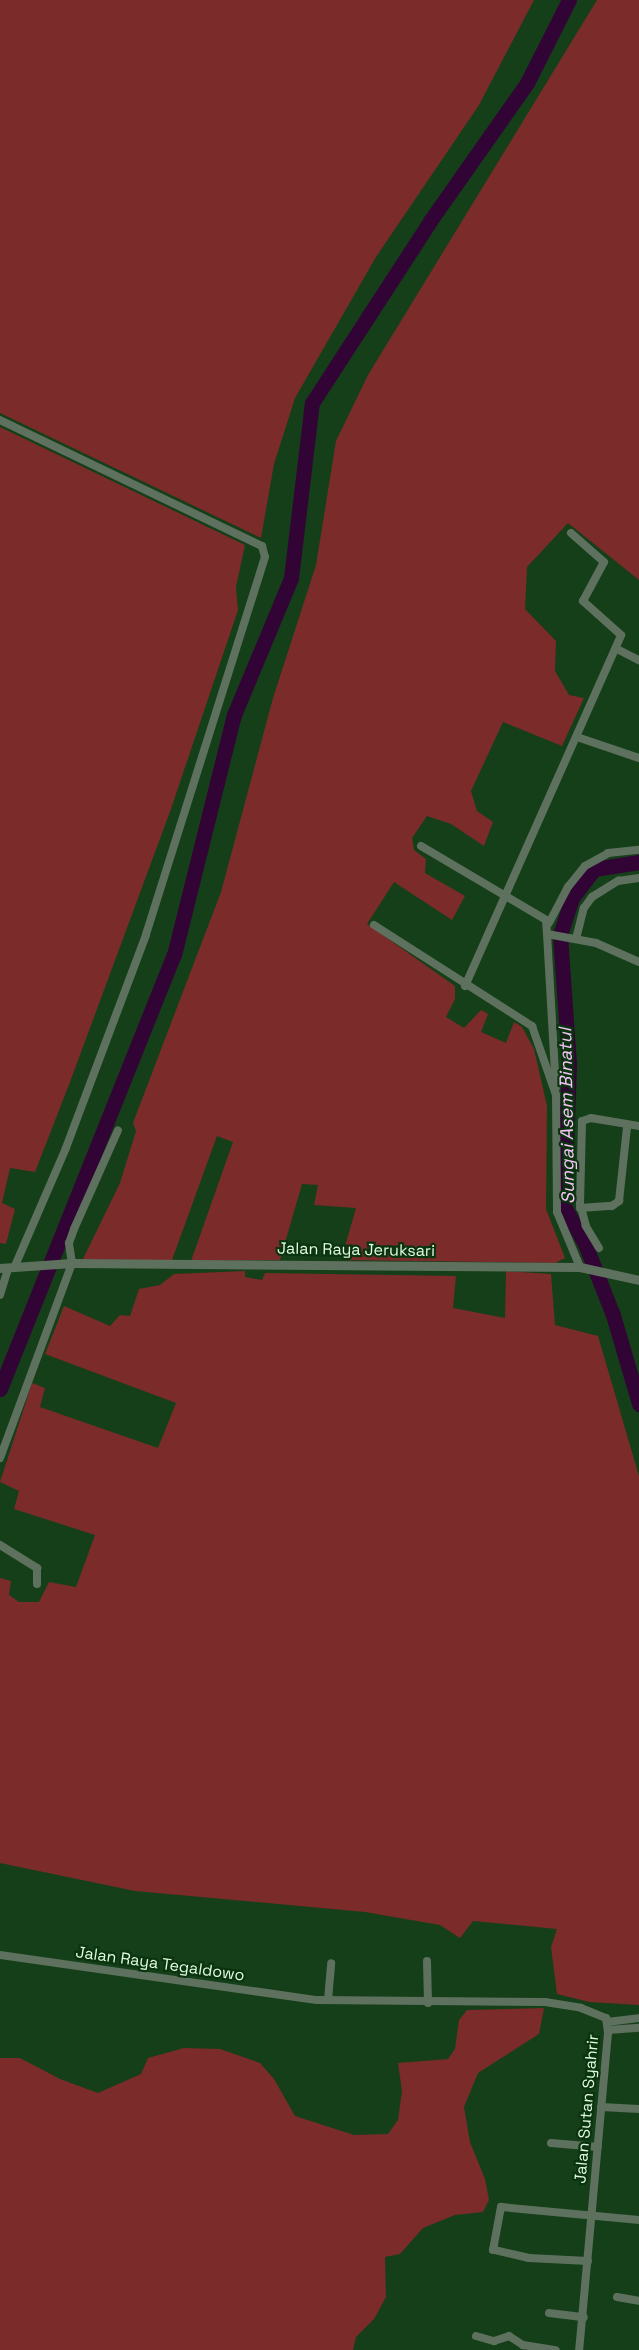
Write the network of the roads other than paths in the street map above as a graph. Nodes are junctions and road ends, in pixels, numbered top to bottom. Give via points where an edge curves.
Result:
1 (0, 420) edge
2 (571, 533) dead end
3 (616, 649) junction
4 (639, 660) edge
5 (577, 737) junction
6 (639, 758) edge
7 (421, 846) dead end
8 (639, 850) edge
9 (639, 878) edge
10 (507, 899) junction
11 (549, 923) junction
12 (374, 925) dead end
13 (550, 934) junction
14 (574, 939) junction
15 (639, 962) edge
16 (465, 986) junction
17 (556, 1095) junction
18 (639, 1126) edge
19 (627, 1127) junction
20 (118, 1130) dead end
21 (580, 1208) junction
22 (599, 1248) dead end
23 (69, 1264) junction
24 (11, 1267) edge
25 (582, 1267) junction
26 (639, 1280) edge
27 (0, 1295) edge
28 (0, 1458) edge
29 (0, 1537) edge
30 (0, 1544) edge
31 (37, 1584) dead end
32 (0, 1955) edge
33 (427, 1961) dead end
34 (331, 1963) dead end
35 (317, 2000) joint
36 (328, 2000) junction
37 (428, 2003) junction
38 (639, 2018) edge
39 (608, 2028) junction
40 (639, 2028) edge
41 (601, 2107) junction
42 (639, 2109) edge
43 (551, 2143) dead end
44 (598, 2147) junction
45 (591, 2215) junction
46 (639, 2220) edge
47 (588, 2261) junction
48 (617, 2296) dead end
49 (639, 2301) edge
50 (549, 2313) dead end
51 (584, 2317) junction
52 (476, 2336) dead end
53 (556, 2350) edge
54 (579, 2350) edge

1 - 24 street via 262,546 265,557 146,935 66,1148
2 - 3 street via 604,562 583,600 621,633
3 - 4 street
3 - 5 street
5 - 6 street
5 - 10 street
7 - 10 street
8 - 11 street via 608,853 585,866 568,887
9 - 14 street via 618,881 592,897 584,908
10 - 11 street
10 - 16 street
11 - 13 street
12 - 16 street
13 - 14 street
13 - 17 street
14 - 15 street via 607,947
16 - 17 street via 532,1026
17 - 25 street via 556,1204 561,1230
18 - 19 street
19 - 21 street via 620,1201 612,1206
19 - 21 street via 600,1119 582,1121
20 - 23 street via 71,1236
21 - 22 street
23 - 24 street, Jalan Raya Jeruksari
23 - 25 street, Jalan Raya Jeruksari
23 - 28 street
24 - 27 street
25 - 26 street, Jalan Raya Jeruksari
29 - 30 street
30 - 31 street via 37,1568
32 - 35 street, Jalan Raya Tegaldowo
33 - 37 street
34 - 36 street
35 - 36 street, Jalan Sutan Syahrir
36 - 37 street, Jalan Sutan Syahrir
37 - 39 street, Jalan Sutan Syahrir via 554,2003 595,2012
38 - 39 street
39 - 40 street
39 - 41 street, Jalan Sutan Syahrir
41 - 42 street
41 - 44 street, Jalan Sutan Syahrir
43 - 44 street
44 - 45 street, Jalan Sutan Syahrir
45 - 46 street
45 - 47 street, Jalan Sutan Syahrir
45 - 47 street via 504,2207 494,2250 529,2258
47 - 51 street, Jalan Sutan Syahrir
48 - 49 street
50 - 51 street
51 - 54 street, Jalan Sutan Syahrir
52 - 53 street via 494,2341 509,2336 523,2346

